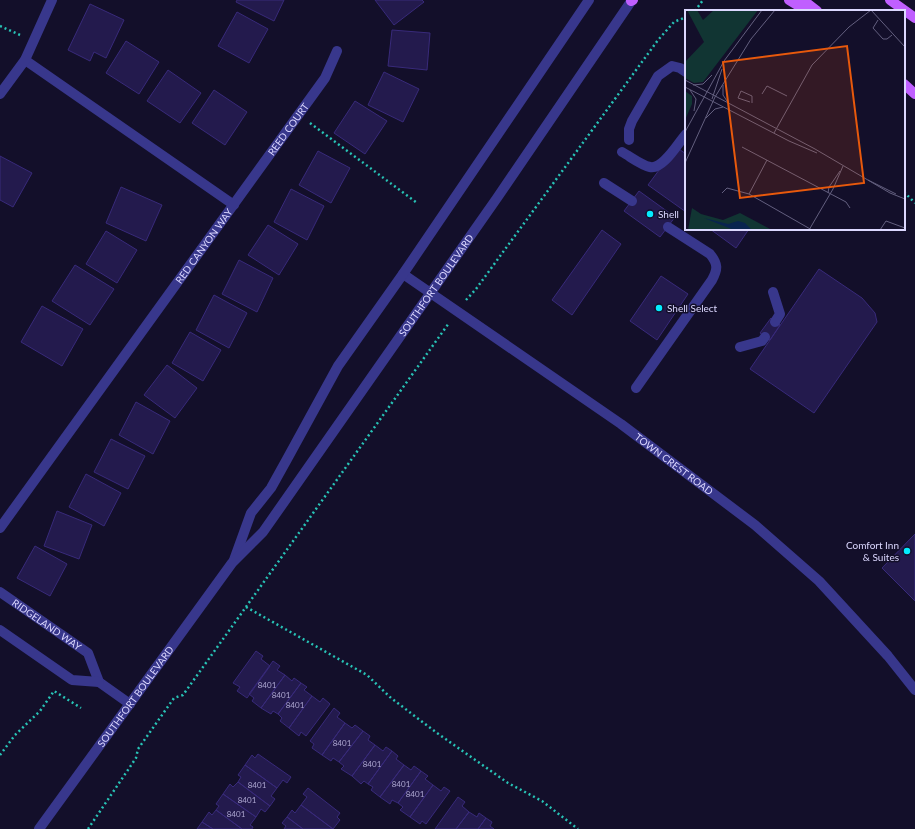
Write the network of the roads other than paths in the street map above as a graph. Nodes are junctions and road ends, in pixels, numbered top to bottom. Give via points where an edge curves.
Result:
1 (52, 0) edge
2 (589, 0) edge
3 (632, 0) edge
4 (790, 0) edge
5 (803, 0) edge
6 (890, 0) edge
7 (805, 10) edge
8 (816, 10) edge
9 (904, 10) edge
10 (905, 11) edge
11 (915, 18) edge
12 (337, 51) dead end
13 (25, 60) junction
14 (685, 71) edge
15 (905, 85) edge
16 (0, 94) edge
17 (915, 94) edge
18 (685, 135) edge
19 (629, 140) dead end
20 (622, 152) dead end
21 (604, 183) dead end
22 (632, 201) dead end
23 (234, 205) junction
24 (668, 227) dead end
25 (402, 274) junction
26 (773, 292) dead end
27 (430, 294) junction
28 (775, 322) dead end
29 (766, 337) dead end
30 (740, 347) dead end
31 (636, 388) dead end
32 (0, 528) edge
33 (232, 563) junction
34 (0, 592) edge
35 (0, 630) edge
36 (99, 682) junction
37 (915, 690) edge
38 (130, 704) junction
39 (39, 829) edge

1 - 13 street
2 - 25 street, SOUTHFORT BOULEVARD
3 - 27 street, SOUTHFORT BOULEVARD
4 - 7 main road
5 - 8 main road
6 - 9 main road
10 - 11 main road
12 - 23 street, REED COURT via 325,78
13 - 16 street
13 - 23 street, RED CANYON WAY
14 - 19 street via 672,66 658,76 632,121
15 - 17 main road
18 - 20 street via 664,163 657,167 650,167
21 - 22 street
23 - 32 street, RED CANYON WAY
24 - 31 street via 710,254 717,268 712,280
25 - 27 street, TOWN CREST ROAD
25 - 33 street, SOUTHFORT BOULEVARD via 338,366 271,488 251,513
26 - 28 street via 780,314
27 - 33 street, SOUTHFORT BOULEVARD via 262,532
27 - 37 street, TOWN CREST ROAD via 620,424 755,526 824,586 888,656
29 - 30 street via 762,341
33 - 38 street, SOUTHFORT BOULEVARD
34 - 36 street, RIDGELAND WAY via 88,653
35 - 36 street via 72,680
36 - 38 street
38 - 39 street, SOUTHFORT BOULEVARD

